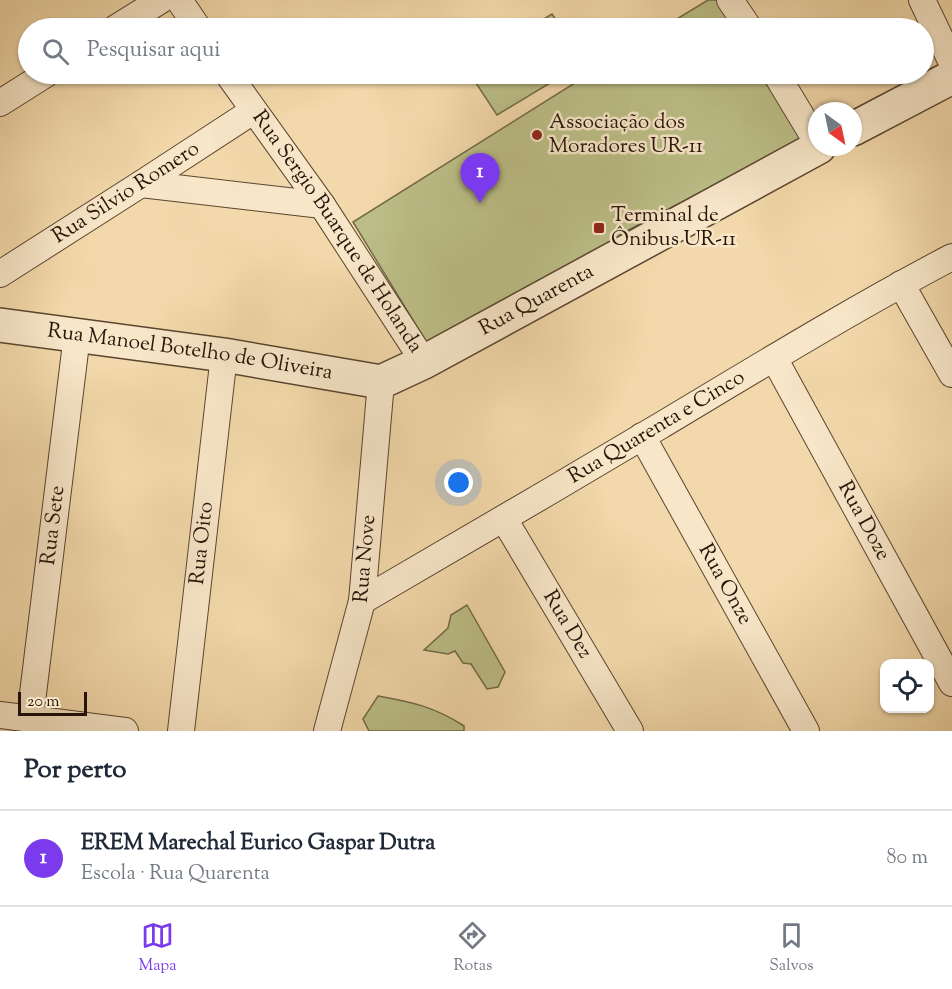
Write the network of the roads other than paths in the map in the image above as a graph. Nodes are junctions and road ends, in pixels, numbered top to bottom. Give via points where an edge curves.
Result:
1 (161, 0) edge
2 (180, 0) edge
3 (730, 0) edge
4 (922, 0) edge
5 (132, 18) edge
6 (192, 18) edge
7 (742, 18) edge
8 (931, 18) edge
9 (934, 25) edge
10 (952, 63) edge
11 (952, 77) edge
12 (30, 84) edge
13 (235, 84) edge
14 (782, 84) edge
15 (0, 103) edge
16 (253, 111) junction
17 (862, 124) edge
18 (808, 127) edge
19 (808, 153) edge
20 (141, 184) junction
21 (322, 205) junction
22 (952, 257) edge
23 (0, 274) edge
24 (901, 284) junction
25 (0, 325) edge
26 (77, 335) junction
27 (224, 355) junction
28 (774, 358) junction
29 (424, 362) junction
30 (952, 374) edge
31 (381, 382) junction
32 (642, 436) junction
33 (504, 519) junction
34 (362, 601) junction
35 (952, 683) edge
36 (0, 715) edge
37 (30, 718) junction
38 (125, 731) edge
39 (181, 731) edge
40 (327, 731) edge
41 (630, 731) edge
42 (806, 731) edge

1 - 5 street
2 - 6 street
3 - 7 street
4 - 8 street
9 - 10 street
11 - 17 street
12 - 15 street
13 - 16 street, Rua Sergio Buarque de Holanda
14 - 18 street
16 - 20 street, Rua Silvio Romero
16 - 21 street, Rua Sergio Buarque de Holanda
19 - 29 street, Rua Quarenta
20 - 21 street
20 - 23 street, Rua Silvio Romero
21 - 29 street, Rua Sergio Buarque de Holanda
22 - 24 street, Rua Quarenta e Cinco
24 - 28 street, Rua Quarenta e Cinco
24 - 30 street
25 - 26 street, Rua Manoel Botelho de Oliveira
26 - 27 street, Rua Manoel Botelho de Oliveira
26 - 37 street, Rua Sete
27 - 31 street, Rua Manoel Botelho de Oliveira
27 - 39 street, Rua Oito
28 - 32 street, Rua Quarenta e Cinco
28 - 35 street, Rua Doze
29 - 31 street, Rua Quarenta
31 - 34 street, Rua Nove
32 - 33 street, Rua Quarenta e Cinco
32 - 42 street, Rua Onze
33 - 34 street, Rua Quarenta e Cinco
33 - 41 street, Rua Dez
34 - 40 street, Rua Nove
36 - 37 street
37 - 38 street

